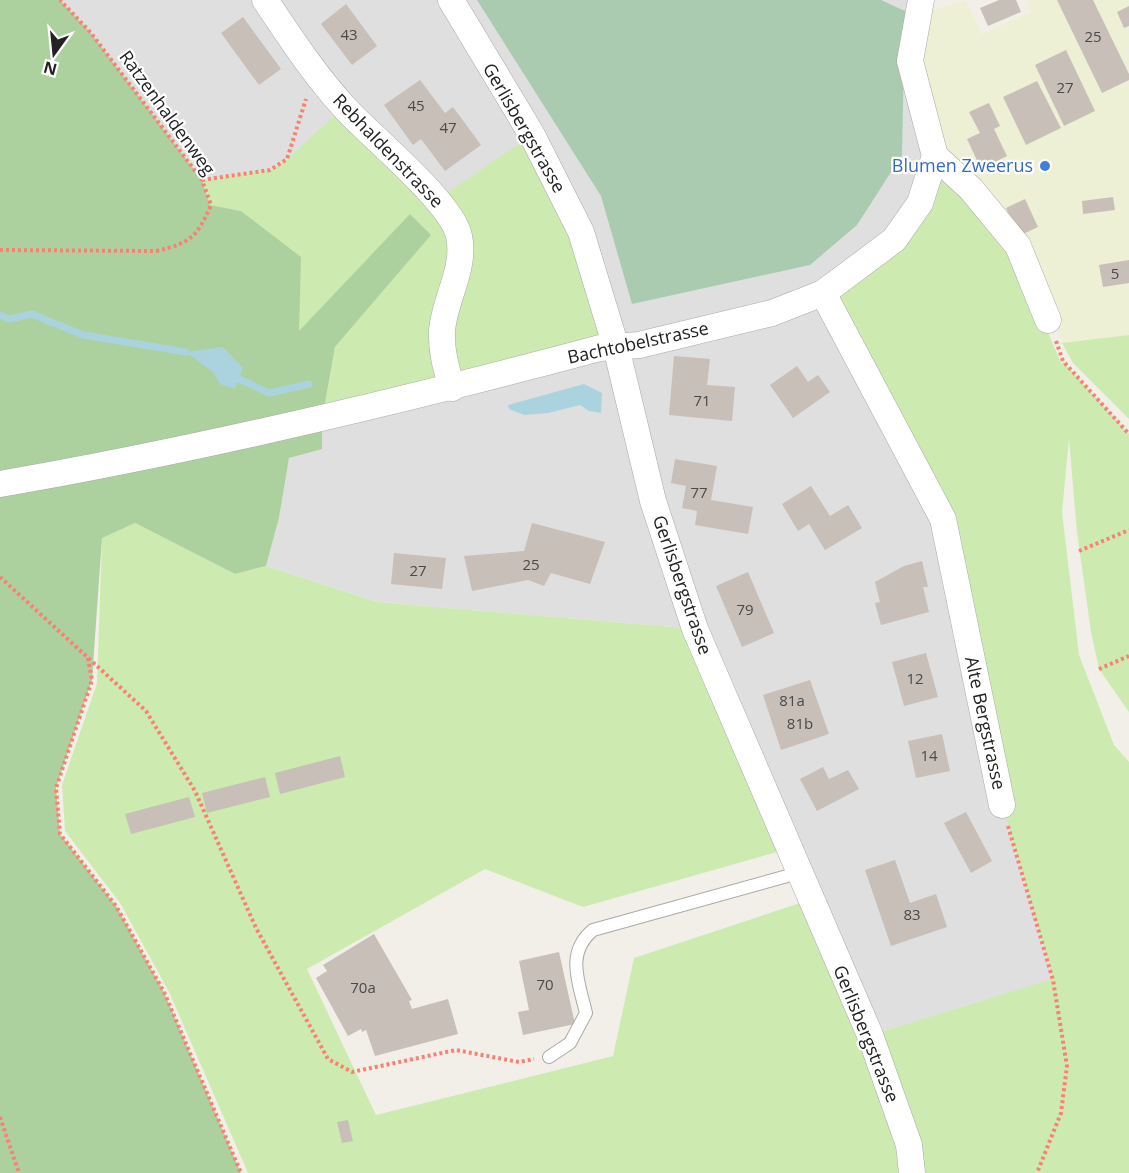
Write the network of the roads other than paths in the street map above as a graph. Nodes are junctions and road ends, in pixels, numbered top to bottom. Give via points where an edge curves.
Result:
1 (265, 0) edge
2 (451, 0) edge
3 (921, 0) edge
4 (935, 156) junction
5 (823, 293) junction
6 (1048, 320) road end
7 (616, 347) junction
8 (452, 388) junction
9 (0, 484) edge
10 (1002, 805) road end
11 (798, 873) junction
12 (549, 1057) road end
13 (912, 1173) edge

1 - 8 street, Rebhaldenstrasse via 314,72 390,155 438,199 459,235 458,269 442,328 442,355
2 - 7 street, Gerlisbergstrasse via 532,135 581,232
3 - 4 street via 910,61
4 - 5 street, Bachtobelstrasse via 920,203 894,240
4 - 6 street via 971,189 1018,246
5 - 7 street, Bachtobelstrasse via 772,314
5 - 10 street, Alte Bergstrasse via 943,519
7 - 8 street, Bachtobelstrasse
7 - 11 street, Gerlisbergstrasse via 653,501 695,629
8 - 9 street, Bachtobelstrasse via 117,464
11 - 12 lane via 593,930 582,940 575,968 586,1013 570,1043
11 - 13 street, Gerlisbergstrasse via 870,1035 909,1145

